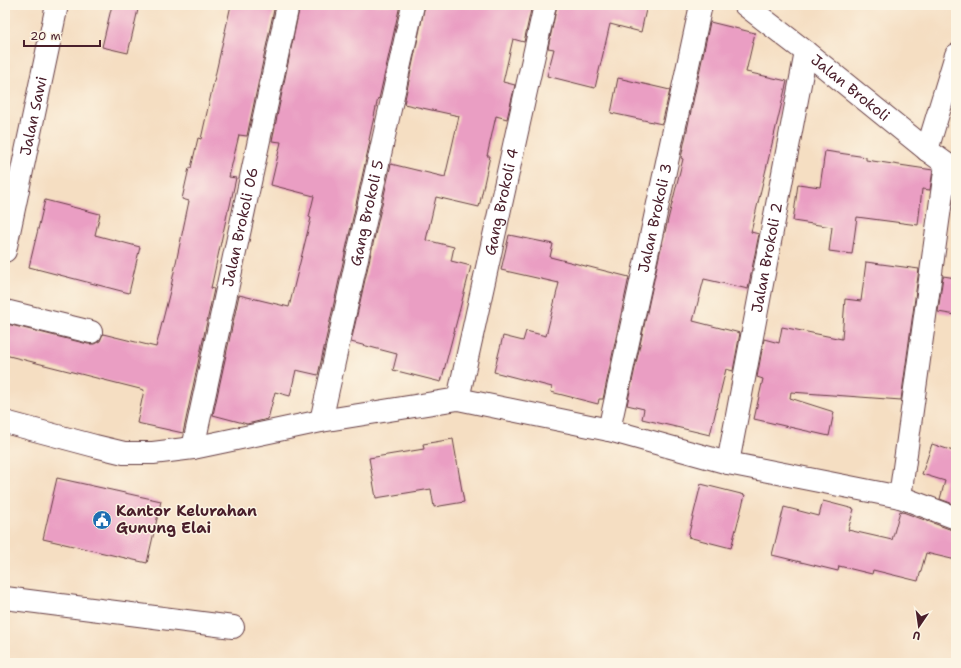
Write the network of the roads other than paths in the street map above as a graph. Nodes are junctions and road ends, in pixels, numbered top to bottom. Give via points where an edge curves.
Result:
1 (57, 5) edge
2 (288, 5) edge
3 (413, 5) edge
4 (545, 5) edge
5 (701, 5) edge
6 (745, 5) edge
7 (806, 52) junction
8 (956, 55) edge
9 (927, 150) junction
10 (951, 167) edge
11 (5, 251) edge
12 (5, 311) edge
13 (91, 332) dead end
14 (458, 399) junction
15 (321, 421) junction
16 (5, 422) edge
17 (609, 430) junction
18 (193, 448) junction
19 (728, 463) junction
20 (900, 497) junction
21 (956, 518) edge
22 (5, 598) edge
23 (233, 627) dead end

1 - 11 street, Jalan Sawi
2 - 18 street, Jalan Brokoli 06
3 - 15 street, Gang Brokoli 5
4 - 14 street, Gang Brokoli 4
5 - 17 street, Jalan Brokoli 3
6 - 7 street, Jalan Brokoli
7 - 9 street, Jalan Brokoli
7 - 19 street, Jalan Brokoli 2
8 - 9 street
9 - 10 street, Jalan Brokoli
10 - 20 street
12 - 13 street
14 - 15 street
14 - 17 street
15 - 18 street
16 - 18 street via 124,453 154,453
17 - 19 street
19 - 20 street
20 - 21 street
22 - 23 street

